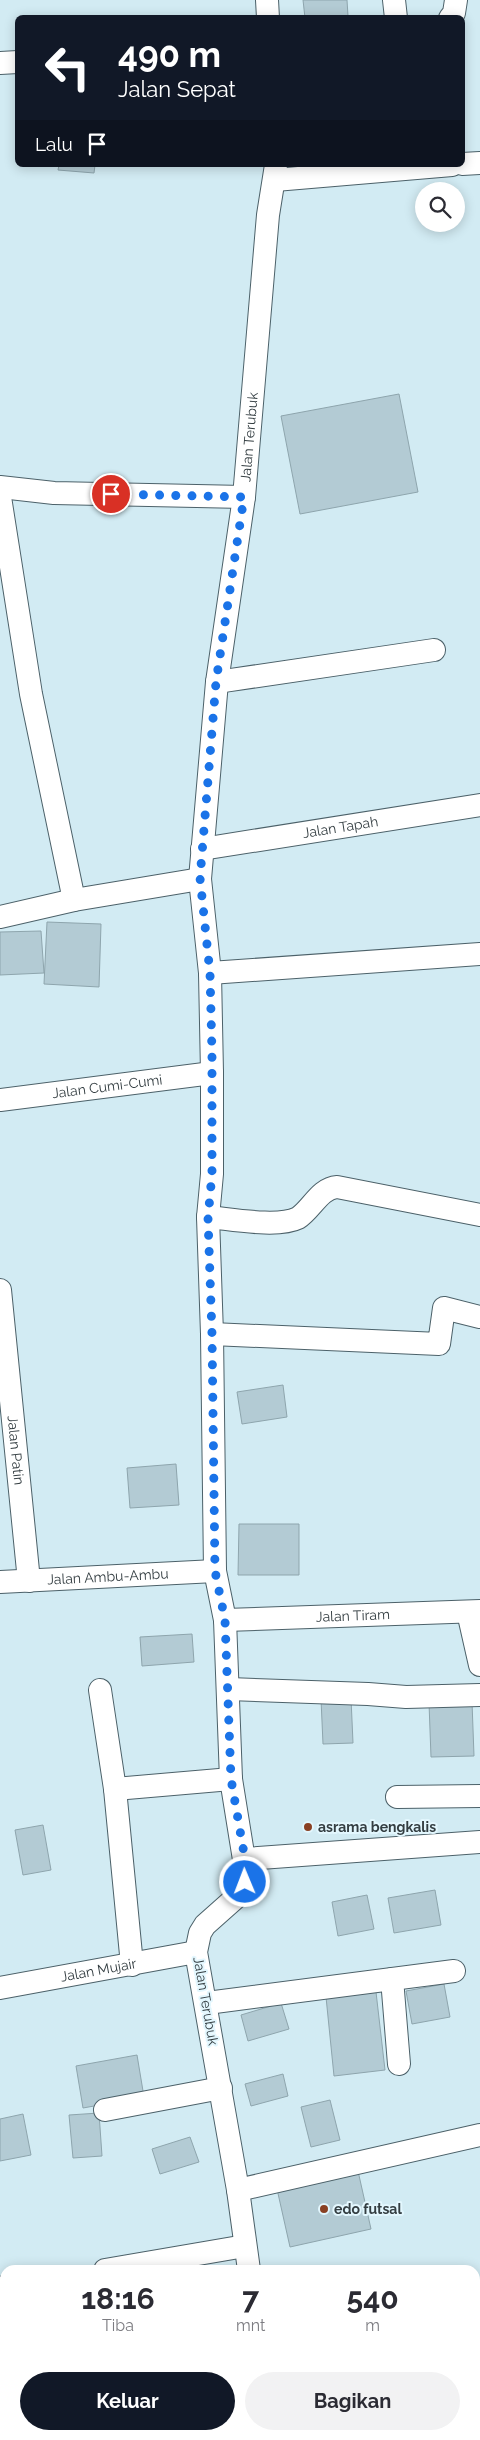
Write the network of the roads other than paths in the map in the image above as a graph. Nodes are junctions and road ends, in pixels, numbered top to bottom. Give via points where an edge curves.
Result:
1 (267, 0) edge
2 (394, 0) edge
3 (456, 0) edge
4 (268, 15) edge
5 (396, 15) edge
6 (452, 15) edge
7 (15, 62) edge
8 (0, 63) edge
9 (480, 163) edge
10 (465, 164) edge
11 (402, 167) edge
12 (276, 172) edge
13 (0, 487) edge
14 (0, 497) edge
15 (244, 497) junction
16 (434, 650) dead end
17 (216, 682) junction
18 (480, 805) edge
19 (202, 850) junction
20 (200, 878) junction
21 (74, 900) junction
22 (0, 917) edge
23 (480, 954) edge
24 (210, 973) junction
25 (212, 1073) junction
26 (0, 1100) edge
27 (480, 1215) edge
28 (208, 1218) junction
29 (0, 1290) edge
30 (480, 1316) edge
31 (212, 1334) junction
32 (215, 1571) junction
33 (29, 1581) junction
34 (0, 1582) edge
35 (474, 1612) edge
36 (225, 1620) junction
37 (480, 1665) edge
38 (228, 1689) junction
39 (100, 1690) dead end
40 (480, 1695) edge
41 (231, 1779) junction
42 (116, 1789) junction
43 (480, 1796) edge
44 (398, 1797) dead end
45 (480, 1842) edge
46 (245, 1859) junction
47 (196, 1952) junction
48 (132, 1965) junction
49 (454, 1971) dead end
50 (392, 1979) junction
51 (0, 1988) edge
52 (207, 2003) junction
53 (399, 2064) dead end
54 (221, 2088) junction
55 (105, 2110) dead end
56 (480, 2135) edge
57 (238, 2190) junction
58 (245, 2246) junction
59 (134, 2265) edge
60 (248, 2265) edge

1 - 4 street
2 - 5 street
3 - 6 street
7 - 8 street
9 - 10 street
11 - 12 street
12 - 15 street, Jalan Terubuk via 267,223
13 - 15 street via 54,493
14 - 21 street via 31,694
15 - 17 street, Jalan Terubuk
16 - 17 street
17 - 19 street, Jalan Terubuk
18 - 19 street, Jalan Tapah
19 - 20 street, Jalan Terubuk
20 - 21 street
20 - 24 street, Jalan Terubuk
21 - 22 street
23 - 24 street
24 - 25 street, Jalan Terubuk
25 - 26 street, Jalan Cumi-Cumi
25 - 28 street, Jalan Terubuk via 212,1174
27 - 28 street via 332,1187 298,1217 283,1223
28 - 31 street, Jalan Terubuk
29 - 33 street, Jalan Patin
30 - 31 street via 444,1308 439,1344
31 - 32 street, Jalan Terubuk
32 - 33 street, Jalan Ambu-Ambu
32 - 36 street, Jalan Terubuk
33 - 34 street, Jalan Ambu-Ambu
35 - 36 street, Jalan Tiram
35 - 37 street
36 - 38 street, Jalan Terubuk
38 - 40 street via 406,1697
38 - 41 street, Jalan Terubuk
39 - 42 street
41 - 42 street
41 - 46 street, Jalan Terubuk
42 - 48 street
43 - 44 street
45 - 46 street
46 - 47 street, Jalan Terubuk via 246,1872 241,1893 205,1925
47 - 48 street, Jalan Mujair
47 - 52 street, Jalan Terubuk
48 - 51 street, Jalan Mujair
49 - 50 street
50 - 52 street
50 - 53 street
52 - 54 street, Jalan Terubuk
54 - 55 street
54 - 57 street, Jalan Terubuk
56 - 57 street
57 - 58 street, Jalan Terubuk
58 - 59 street
58 - 60 street, Jalan Terubuk

